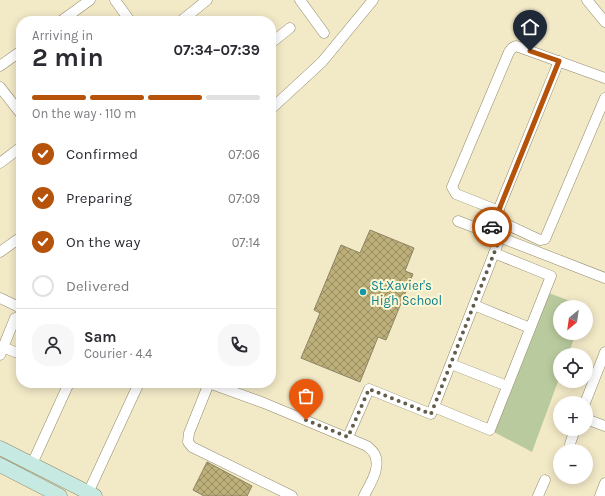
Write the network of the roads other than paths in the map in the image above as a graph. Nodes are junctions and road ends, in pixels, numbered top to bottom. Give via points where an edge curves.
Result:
1 (90, 0) edge
2 (115, 0) edge
3 (208, 0) edge
4 (300, 0) edge
5 (373, 0) edge
6 (587, 0) edge
7 (68, 16) edge
8 (126, 16) edge
9 (187, 16) edge
10 (605, 22) edge
11 (290, 28) dead end
12 (324, 33) dead end
13 (276, 39) edge
14 (16, 55) edge
15 (559, 61) junction
16 (0, 66) edge
17 (605, 78) edge
18 (0, 87) edge
19 (605, 98) edge
20 (276, 104) edge
21 (16, 108) edge
22 (16, 151) edge
23 (0, 163) edge
24 (497, 215) junction
25 (458, 221) dead end
26 (489, 233) junction
27 (500, 238) junction
28 (16, 241) edge
29 (0, 252) edge
30 (494, 253) junction
31 (605, 278) edge
32 (0, 298) edge
33 (474, 305) junction
34 (16, 306) edge
35 (15, 318) dead end
36 (530, 328) junction
37 (1, 349) edge
38 (16, 352) edge
39 (605, 352) edge
40 (450, 364) junction
41 (507, 386) junction
42 (67, 388) edge
43 (137, 388) edge
44 (207, 388) edge
45 (223, 388) edge
46 (588, 396) edge
47 (434, 407) junction
48 (593, 421) edge
49 (605, 426) edge
50 (573, 436) edge
51 (348, 437) junction
52 (570, 444) dead end
53 (0, 448) edge
54 (32, 464) junction
55 (0, 465) edge
56 (545, 480) dead end
57 (605, 483) edge
58 (91, 494) edge
59 (60, 496) edge
60 (292, 496) edge
61 (364, 496) edge
62 (538, 496) edge
63 (600, 496) edge

1 - 7 street
2 - 8 street
3 - 9 street
4 - 12 street
5 - 20 street via 322,62
6 - 10 street
11 - 13 street
14 - 16 street
15 - 17 street
15 - 24 street
15 - 24 street via 516,46 508,52 453,182 452,187 456,194
18 - 21 street
19 - 24 street via 544,239 540,240
22 - 23 street
24 - 26 street
25 - 26 street
26 - 27 street
27 - 30 street
27 - 31 street
28 - 29 street
30 - 33 street
30 - 36 street via 551,276
32 - 34 street
33 - 36 street
33 - 40 street
35 - 37 street
36 - 41 street
37 - 38 street
39 - 46 street
40 - 41 street
40 - 47 street
41 - 47 street via 490,430
42 - 54 street
43 - 58 street
44 - 60 street via 189,433 188,442 192,447
45 - 51 street
47 - 51 street via 431,414 369,389
48 - 49 street
50 - 52 street
51 - 61 street via 367,446 377,461 376,472
53 - 54 main road
54 - 58 main road
55 - 59 main road
56 - 62 street
57 - 63 street

